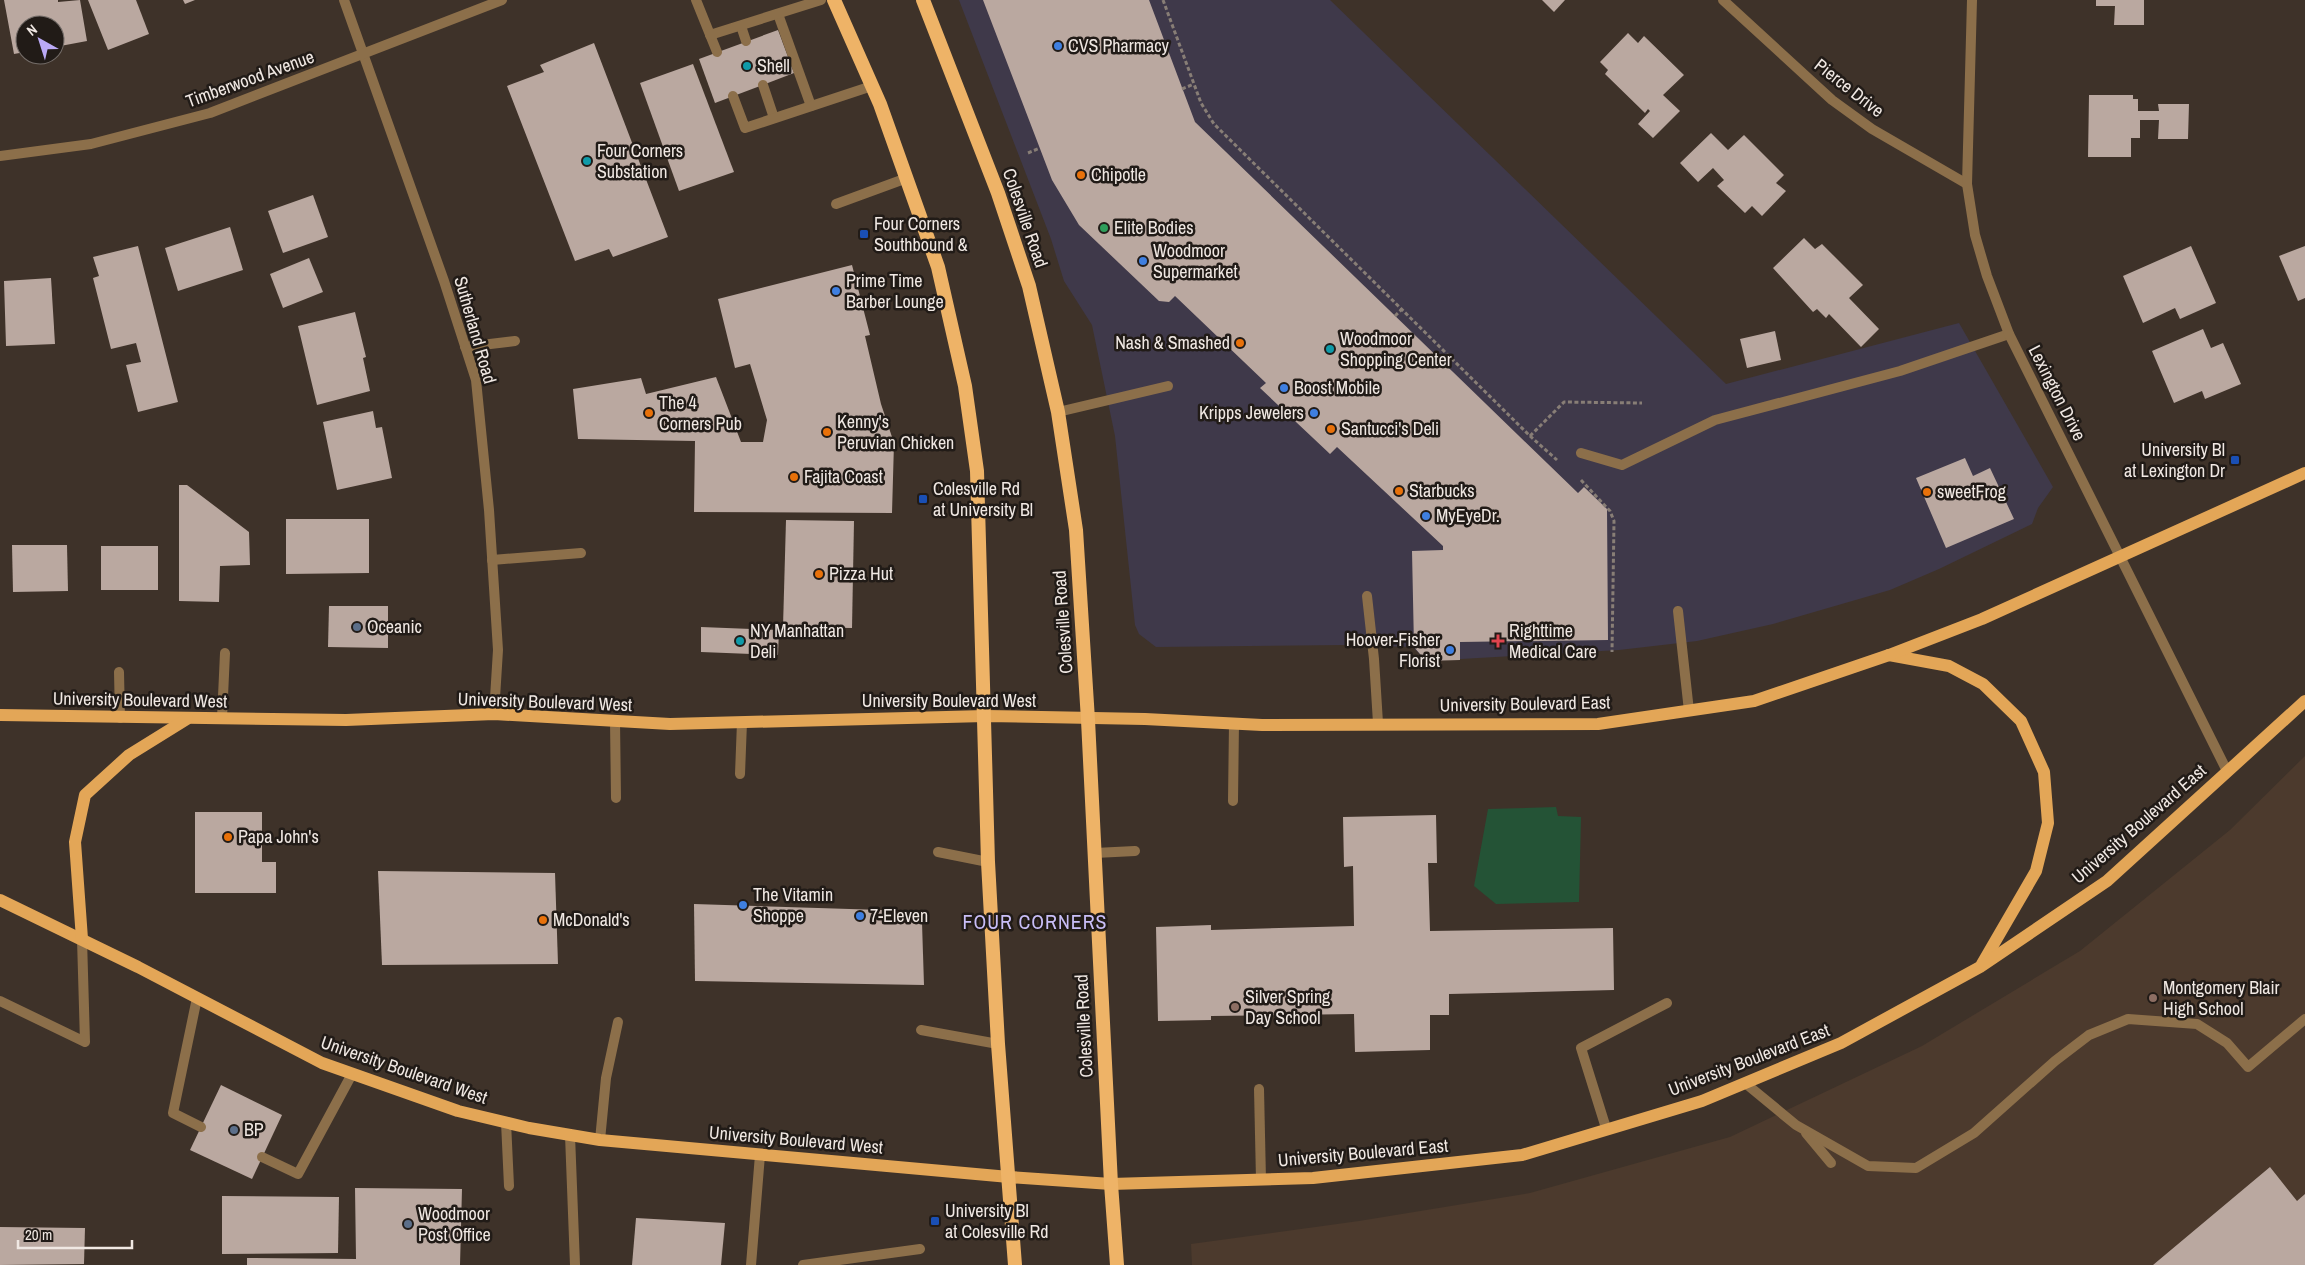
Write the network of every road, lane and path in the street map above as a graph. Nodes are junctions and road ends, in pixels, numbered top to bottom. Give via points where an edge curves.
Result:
1 (344, 0) edge
2 (502, 0) edge
3 (696, 0) edge
4 (821, 0) edge
5 (834, 0) edge
6 (922, 0) edge
7 (1162, 0) edge
8 (1723, 0) edge
9 (1972, 0) edge
10 (778, 14) junction
11 (741, 26) junction
12 (710, 35) junction
13 (746, 41) dead end
14 (717, 52) dead end
15 (364, 54) junction
16 (1194, 84) junction
17 (763, 85) dead end
18 (872, 86) junction
19 (1182, 89) dead end
20 (733, 96) dead end
21 (811, 106) junction
22 (774, 118) junction
23 (1040, 148) dead end
24 (1028, 153) dead end
25 (0, 156) edge
26 (907, 178) junction
27 (1967, 184) junction
28 (836, 204) dead end
29 (1402, 309) junction
30 (1395, 316) dead end
31 (2009, 334) junction
32 (515, 341) dead end
33 (465, 346) junction
34 (1168, 386) dead end
35 (1642, 403) dead end
36 (1058, 412) junction
37 (1530, 436) junction
38 (1581, 452) dead end
39 (1558, 460) dead end
40 (2305, 473) edge
41 (1578, 478) dead end
42 (581, 553) dead end
43 (2121, 556) junction
44 (492, 560) junction
45 (1367, 596) dead end
46 (1678, 611) dead end
47 (1612, 652) dead end
48 (225, 653) dead end
49 (1888, 655) junction
50 (119, 672) dead end
51 (2305, 700) edge
52 (1689, 711) junction
53 (494, 714) junction
54 (0, 715) edge
55 (985, 716) junction
56 (120, 718) junction
57 (222, 718) junction
58 (187, 719) junction
59 (1088, 720) junction
60 (615, 721) junction
61 (742, 722) junction
62 (1234, 723) junction
63 (1378, 723) junction
64 (2227, 771) junction
65 (740, 774) dead end
66 (616, 798) dead end
67 (1233, 801) dead end
68 (1134, 851) dead end
69 (938, 852) dead end
70 (1095, 853) junction
71 (988, 862) junction
72 (0, 900) edge
73 (82, 939) junction
74 (1980, 967) junction
75 (197, 998) junction
76 (0, 1001) edge
77 (1667, 1003) dead end
78 (2305, 1019) edge
79 (618, 1022) dead end
80 (921, 1030) dead end
81 (998, 1044) junction
82 (352, 1074) junction
83 (1745, 1083) junction
84 (1259, 1089) dead end
85 (506, 1122) junction
86 (201, 1127) dead end
87 (1606, 1128) junction
88 (1803, 1129) junction
89 (570, 1135) junction
90 (600, 1140) junction
91 (760, 1154) junction
92 (262, 1157) dead end
93 (1831, 1163) dead end
94 (1009, 1177) junction
95 (1261, 1180) junction
96 (1111, 1184) junction
97 (509, 1186) dead end
98 (920, 1250) dead end
99 (574, 1265) edge
100 (751, 1265) edge
101 (803, 1265) edge
102 (1015, 1265) edge
103 (1117, 1265) edge

1 - 15 street, Sutherland Road
2 - 15 street, Timberwood Avenue
3 - 12 street
4 - 10 street
5 - 18 highway
6 - 36 highway, Colesville Road via 998,193 1022,267
7 - 16 path
8 - 27 street, Pierce Drive via 1832,100 1872,129
9 - 27 street, Lexington Drive
10 - 11 street
10 - 21 street
11 - 12 street
11 - 13 street
12 - 14 street
15 - 25 street, Timberwood Avenue via 210,113 91,144
15 - 33 street, Sutherland Road
16 - 19 path
16 - 29 path via 1214,124
17 - 22 street
18 - 21 street
18 - 26 highway
20 - 22 street via 745,128
21 - 22 street
23 - 24 path
26 - 28 street
26 - 55 highway via 938,267 966,395 977,472
27 - 31 street, Lexington Drive via 1975,235
29 - 30 path
29 - 37 path
31 - 38 street via 1900,371 1715,420 1622,464
31 - 43 street, Lexington Drive
32 - 33 street
33 - 44 street, Sutherland Road via 476,380
34 - 36 street
35 - 37 path via 1564,402
36 - 59 highway, Colesville Road via 1076,530
37 - 39 path
40 - 43 main road, University Boulevard East
41 - 47 path via 1610,511 1614,521
42 - 44 street
43 - 49 main road, University Boulevard East via 1982,620
43 - 64 street, Lexington Drive
44 - 53 street, Sutherland Road via 498,650
45 - 63 street
46 - 52 street
48 - 57 street
49 - 52 main road, University Boulevard East via 1754,701
49 - 74 main road via 1949,666 1983,684 2021,721 2044,772 2048,823 2036,870
50 - 56 street
51 - 64 main road, University Boulevard East
52 - 63 main road, University Boulevard East via 1598,724
53 - 57 main road, University Boulevard West via 346,720
53 - 60 main road, University Boulevard West
54 - 56 main road, University Boulevard West
55 - 59 main road, University Boulevard West
55 - 61 main road, University Boulevard West
55 - 71 highway
56 - 58 main road, University Boulevard West
57 - 58 main road, University Boulevard West
58 - 73 main road via 129,755 85,796 75,842
59 - 62 main road, University Boulevard East
59 - 70 highway, Colesville Road
60 - 61 main road, University Boulevard West via 670,724
60 - 66 street
61 - 65 street
62 - 63 main road, University Boulevard East
62 - 67 street
64 - 74 main road, University Boulevard East via 2106,881
68 - 70 street
69 - 71 street
70 - 96 highway, Colesville Road
71 - 81 highway
72 - 73 main road, University Boulevard West
73 - 75 main road, University Boulevard West
73 - 76 street via 85,1042
74 - 83 main road, University Boulevard East via 1841,1043
75 - 82 main road, University Boulevard West via 322,1063
75 - 86 street via 173,1114
77 - 87 street via 1581,1048
78 - 88 street via 2248,1067 2227,1043 2197,1024 2128,1019 2089,1035 1974,1133 1916,1168 1868,1166
79 - 90 street via 606,1078
80 - 81 street
81 - 94 highway
82 - 85 main road, University Boulevard West via 458,1111
82 - 92 street via 298,1174
83 - 87 main road, University Boulevard East via 1702,1101
83 - 88 street
84 - 95 street
85 - 89 main road, University Boulevard West
85 - 97 street
87 - 95 main road, University Boulevard East via 1522,1155 1313,1178
88 - 93 street
89 - 90 main road, University Boulevard West
89 - 99 street
90 - 91 main road, University Boulevard West
91 - 94 main road, University Boulevard West
91 - 100 street
94 - 96 main road, University Boulevard East
94 - 102 highway
95 - 96 main road, University Boulevard East
96 - 103 highway, Colesville Road
98 - 101 street

